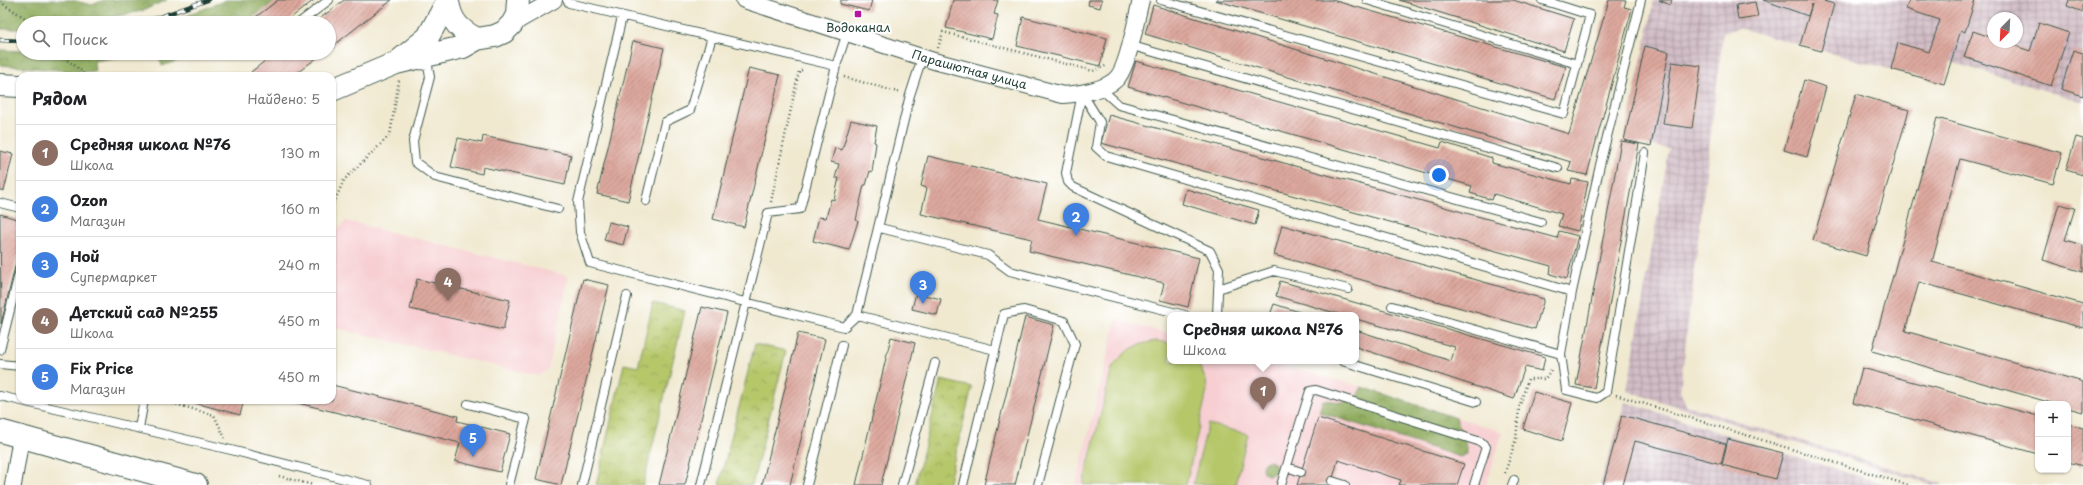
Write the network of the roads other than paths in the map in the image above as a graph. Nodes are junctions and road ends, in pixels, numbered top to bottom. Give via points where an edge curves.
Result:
1 (329, 0) edge
2 (518, 0) edge
3 (554, 0) edge
4 (567, 0) edge
5 (744, 0) edge
6 (1141, 0) edge
7 (1161, 0) edge
8 (1367, 0) edge
9 (1542, 0) edge
10 (1641, 0) edge
11 (448, 1) edge
12 (308, 16) edge
13 (622, 17) junction
14 (512, 24) junction
15 (847, 33) junction
16 (712, 37) junction
17 (477, 39) junction
18 (1129, 45) junction
19 (922, 58) junction
20 (1577, 64) junction
21 (398, 69) junction
22 (835, 70) junction
23 (0, 85) edge
24 (16, 86) edge
25 (1100, 88) junction
26 (336, 89) edge
27 (1082, 93) junction
28 (1645, 153) dead end
29 (1558, 168) dead end
30 (646, 201) dead end
31 (0, 203) edge
32 (16, 207) edge
33 (558, 209) dead end
34 (1541, 222) dead end
35 (880, 228) junction
36 (16, 286) edge
37 (1218, 289) junction
38 (1348, 289) dead end
39 (1572, 292) junction
40 (627, 296) dead end
41 (745, 302) junction
42 (1392, 306) dead end
43 (1173, 312) edge
44 (1217, 312) edge
45 (857, 315) junction
46 (842, 345) dead end
47 (0, 350) edge
48 (995, 350) junction
49 (1561, 354) junction
50 (935, 363) dead end
51 (0, 364) edge
52 (1352, 364) edge
53 (16, 366) edge
54 (0, 396) edge
55 (16, 400) edge
56 (1476, 402) dead end
57 (35, 404) edge
58 (143, 404) edge
59 (468, 404) dead end
60 (139, 428) junction
61 (0, 431) edge
62 (21, 437) junction
63 (1287, 467) junction
64 (1301, 472) dead end
65 (1332, 481) dead end
66 (13, 485) edge
67 (196, 485) edge
68 (368, 485) edge
69 (509, 485) edge
70 (582, 485) edge
71 (701, 485) edge
72 (807, 485) edge
73 (902, 485) edge
74 (963, 485) edge
75 (1038, 485) edge
76 (1281, 485) edge
77 (1345, 485) edge
78 (1474, 485) edge

1 - 12 lane
2 - 14 main road via 517,15
3 - 14 street
4 - 13 lane via 569,3
5 - 15 street, Парашютная улица
6 - 18 street, Парашютная улица
7 - 20 lane via 1564,114
8 - 20 lane
9 - 20 lane via 1590,15
10 - 39 lane
11 - 17 main road via 455,24 463,32
11 - 21 main road via 428,37
13 - 16 lane
13 - 41 lane via 578,202 580,232 590,263
14 - 17 main road via 504,32
15 - 19 street, Парашютная улица
15 - 22 lane
16 - 22 lane
16 - 30 lane via 690,110 665,122
17 - 21 main road via 463,47
18 - 25 street, Парашютная улица via 1118,78
18 - 29 lane
19 - 27 street, Парашютная улица via 1063,95
19 - 35 lane via 910,95
21 - 26 main road
21 - 33 lane via 428,66 430,77 413,141 415,162 435,177
22 - 41 lane via 800,208 768,213
23 - 24 main road
25 - 27 street, Парашютная улица
25 - 34 lane via 1119,105
27 - 37 lane via 1066,173 1068,182 1073,187 1210,251 1219,269
27 - 39 lane via 1100,122 1096,147 1106,156
28 - 49 lane via 1606,392 1597,398 1566,390
31 - 32 lane
35 - 43 lane via 988,254 1010,271
35 - 45 lane
36 - 47 lane
37 - 38 lane via 1274,271
37 - 44 lane
39 - 49 lane
40 - 70 lane
41 - 45 lane via 844,327
41 - 71 lane
42 - 49 lane
45 - 48 lane
46 - 72 lane
48 - 74 lane
48 - 75 lane via 1004,314 1024,310 1064,321 1075,344
50 - 73 lane
51 - 53 lane
52 - 56 lane
54 - 55 lane
57 - 60 lane
58 - 60 lane
59 - 69 lane via 526,419
60 - 68 lane
61 - 62 main road
62 - 66 street
62 - 67 main road
63 - 64 lane
63 - 76 lane
63 - 78 lane via 1310,391 1316,390 1481,442 1486,446
65 - 77 lane

